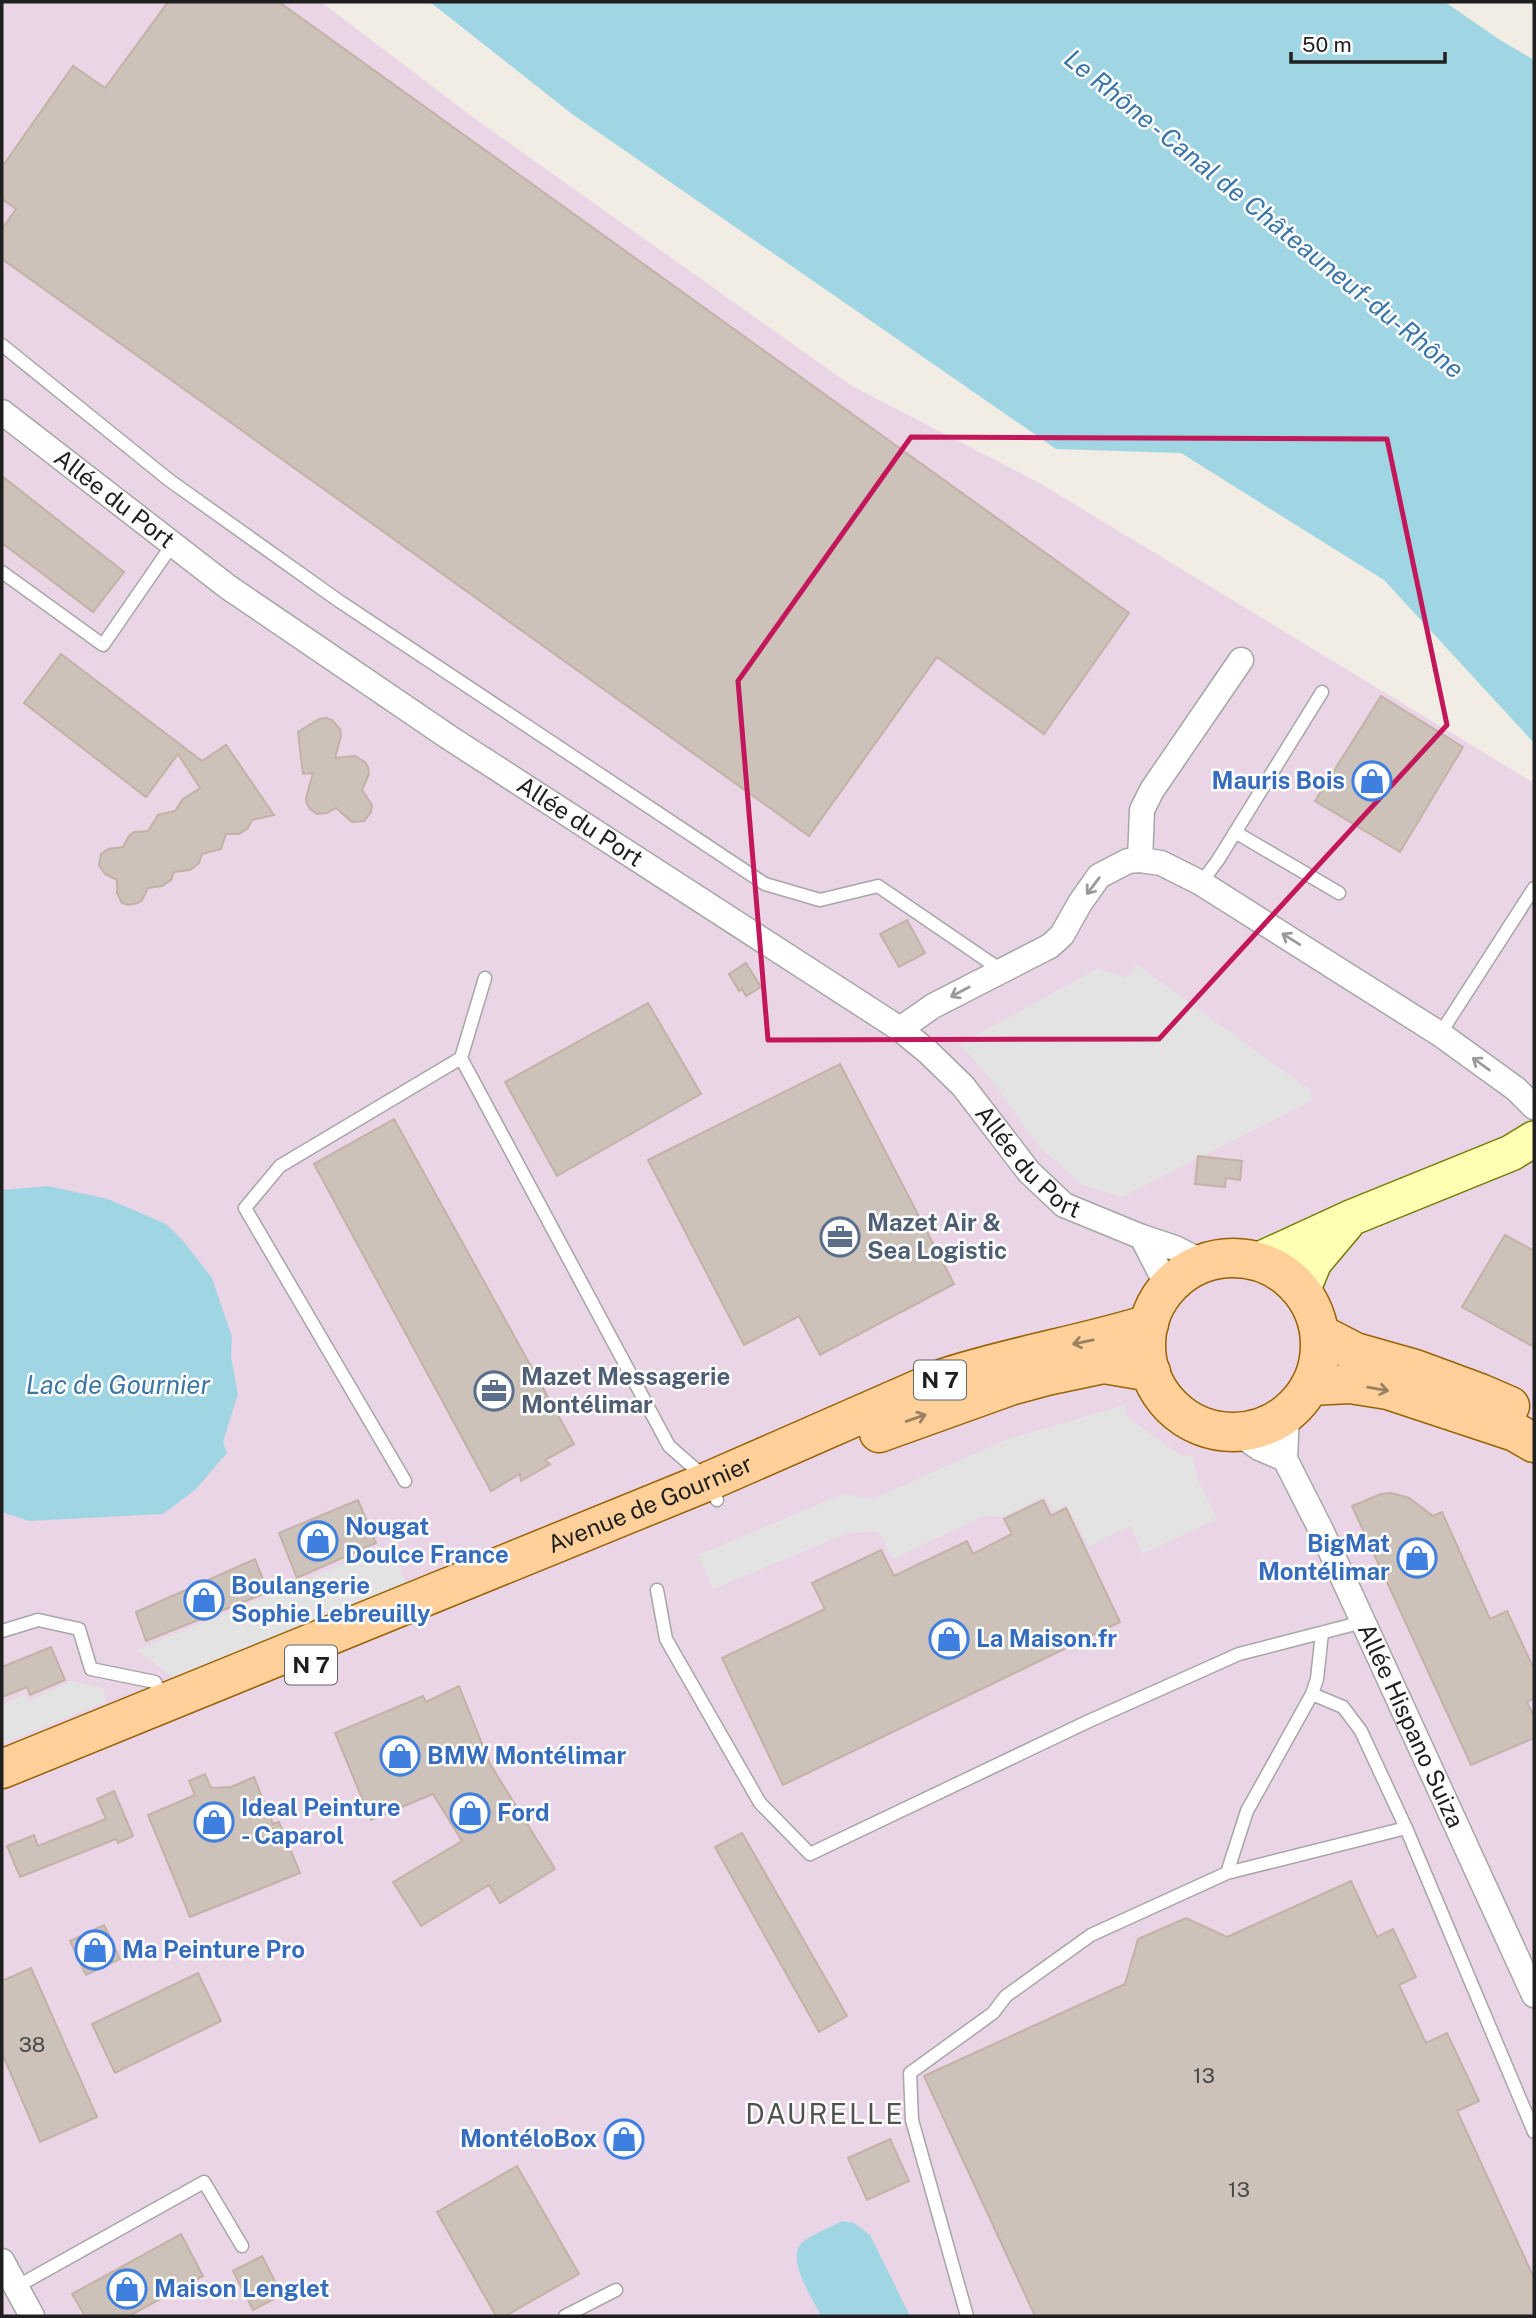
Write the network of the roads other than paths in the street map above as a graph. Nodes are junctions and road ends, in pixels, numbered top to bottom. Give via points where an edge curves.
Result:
1 (2, 345) edge
2 (2, 412) edge
3 (172, 545) junction
4 (2, 572) edge
5 (1241, 660) dead end
6 (1322, 692) dead end
7 (1235, 832) junction
8 (1140, 860) junction
9 (1201, 883) junction
10 (1534, 888) edge
11 (1339, 893) dead end
12 (1001, 970) junction
13 (485, 978) dead end
14 (900, 1029) junction
15 (1440, 1034) junction
16 (461, 1058) junction
17 (1534, 1107) edge
18 (1534, 1139) edge
19 (1353, 1217) junction
20 (1142, 1237) junction
21 (1257, 1261) junction
22 (1205, 1263) junction
23 (1170, 1286) junction
24 (1302, 1292) junction
25 (1149, 1324) junction
26 (1320, 1334) junction
27 (1151, 1372) junction
28 (1298, 1399) junction
29 (1534, 1418) edge
30 (1236, 1432) junction
31 (1534, 1443) edge
32 (1285, 1459) junction
33 (405, 1481) dead end
34 (713, 1491) junction
35 (657, 1590) dead end
36 (1363, 1622) junction
37 (2, 1631) edge
38 (1322, 1633) junction
39 (1312, 1694) junction
40 (166, 1706) junction
41 (2, 1769) edge
42 (2, 1790) edge
43 (1406, 1828) junction
44 (1227, 1873) junction
45 (1534, 1995) edge
46 (1534, 2132) edge
47 (242, 2246) dead end
48 (2, 2261) edge
49 (16, 2287) junction
50 (616, 2290) dead end
51 (32, 2316) edge
52 (565, 2316) edge
53 (967, 2316) edge

1 - 12 lane via 169,480 328,593 765,884 820,900 878,886
2 - 3 street, Allée du Port
3 - 4 lane via 103,645
3 - 14 street, Allée du Port via 450,738
5 - 8 street via 1152,790 1142,810
6 - 7 lane
7 - 9 lane
7 - 11 lane
8 - 9 street via 1161,863
8 -> 12 street via 1100,876 1062,935 1050,946
15 -> 9 street
10 - 15 lane
12 -> 14 street
13 - 16 lane
14 - 20 street, Allée du Port via 974,1098 1029,1172 1064,1205
17 -> 15 street
16 - 33 lane via 280,1166 245,1208
16 - 34 lane via 669,1446
18 - 19 street via 1511,1153
19 - 21 street
19 - 24 street via 1314,1262
20 - 22 street, Allée du Port
20 - 23 street
21 - 22 main road via 1234,1258
21 - 24 main road via 1277,1269
22 - 23 main road
23 - 25 main road
24 - 26 main road
25 - 27 main road
25 -> 34 main road, Avenue de Gournier / N 7 via 944,1378
26 - 28 main road via 1317,1369
26 - 29 main road via 1355,1352 1480,1392
27 - 30 main road via 1177,1411 1205,1427
34 -> 27 main road, Avenue de Gournier / N 7 via 1010,1386 1104,1364
28 - 30 main road via 1267,1425
28 -> 31 main road via 1350,1384 1388,1390 1515,1432
28 - 32 street, Allée Hispano Suiza
30 - 32 street
32 - 36 street, Allée Hispano Suiza
34 - 40 main road, Avenue de Gournier / N 7
34 - 42 main road, Avenue de Gournier / N 7
35 - 38 lane via 666,1639 760,1803 810,1854 1239,1654
36 - 38 lane
36 - 45 street, Allée Hispano Suiza
37 - 40 lane via 38,1620 79,1629 91,1669 155,1682
38 - 39 lane
39 - 43 lane via 1343,1707 1361,1731
39 - 44 lane via 1247,1811
40 - 41 main road, Avenue de Gournier / N 7
43 - 44 lane
43 - 46 lane
44 - 53 lane via 1091,1935 910,2073 912,2120
47 - 49 lane via 204,2182
48 - 49 street
49 - 51 street
50 - 52 lane

